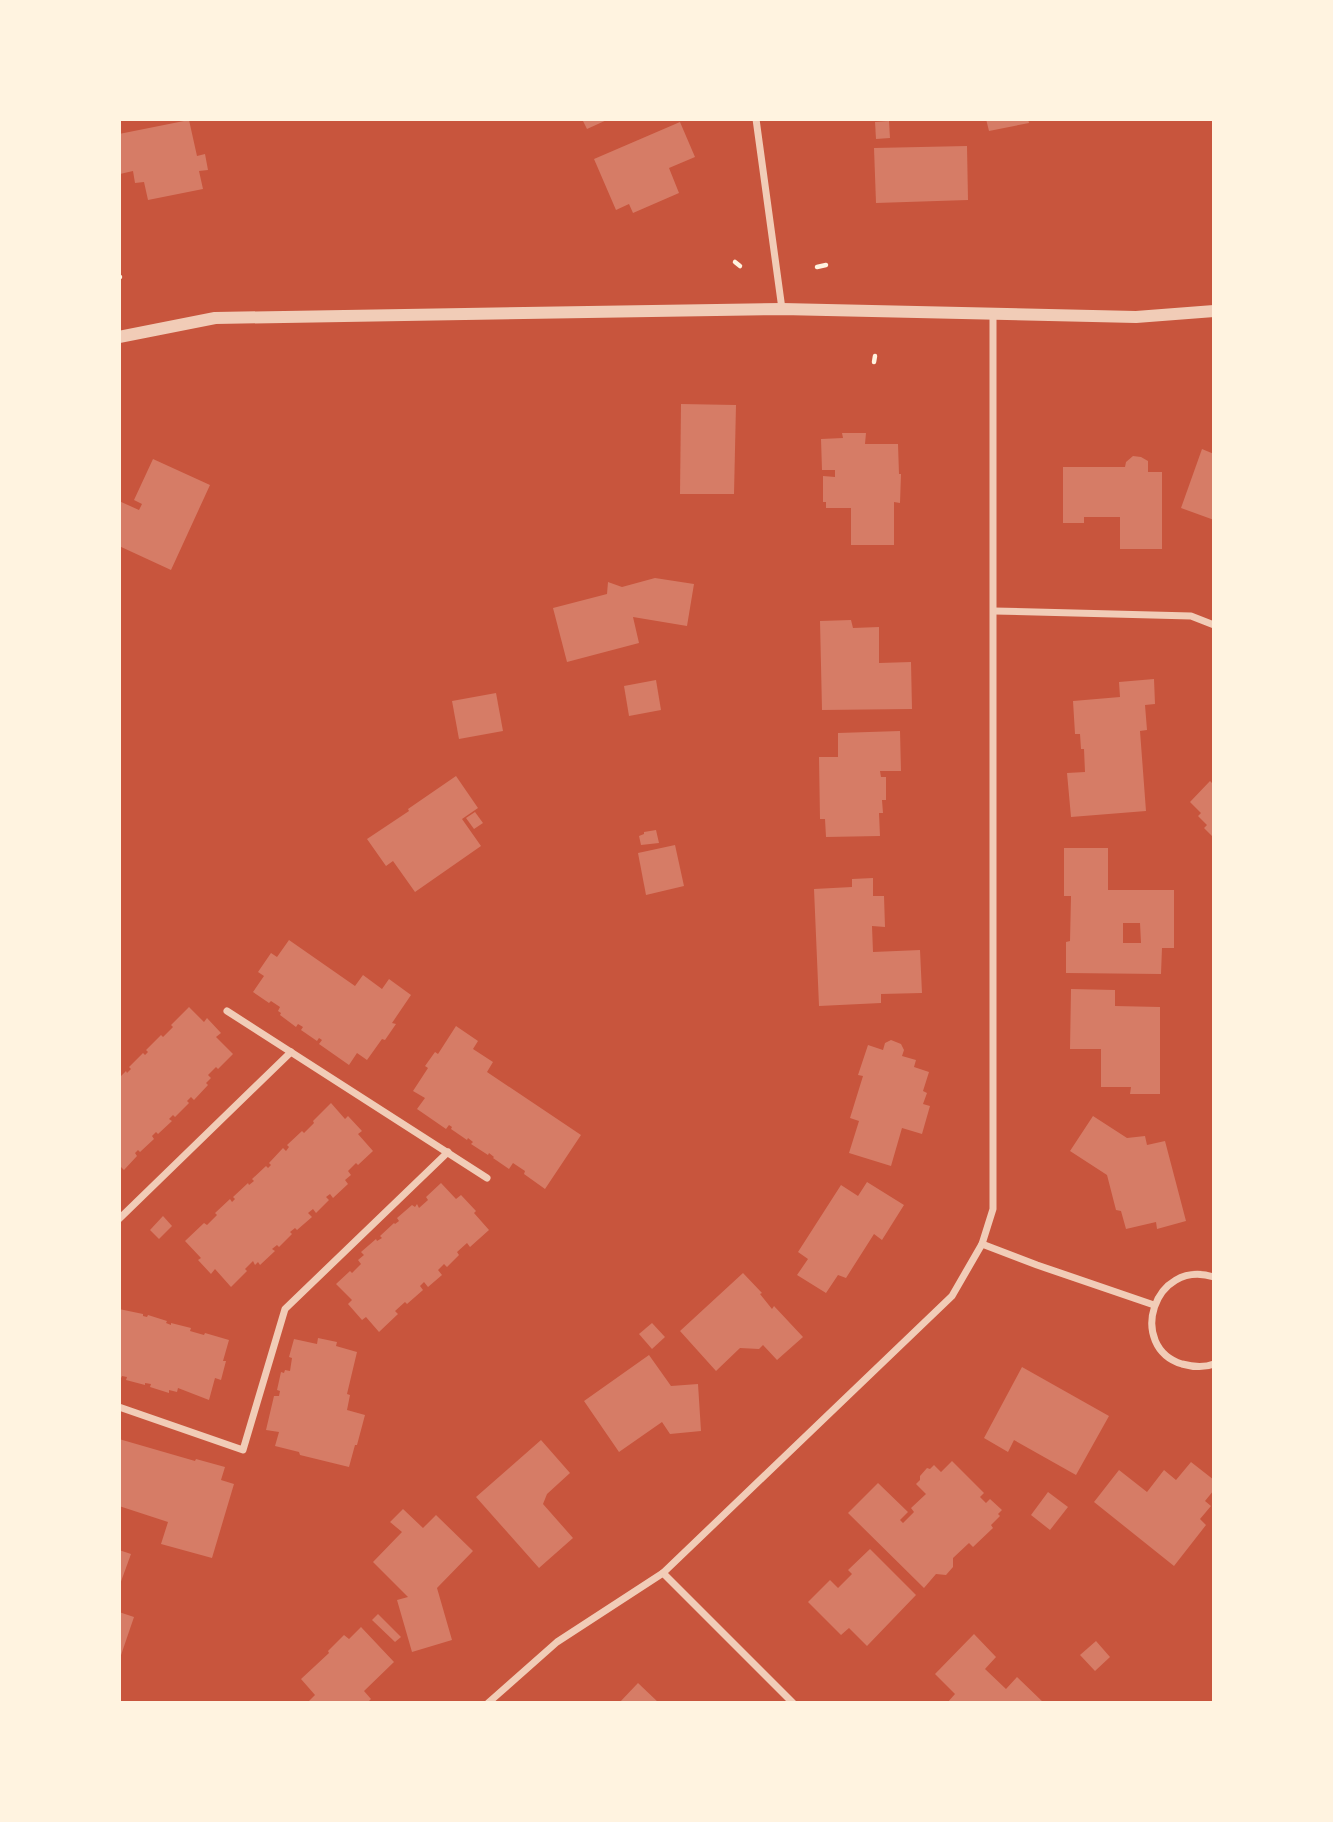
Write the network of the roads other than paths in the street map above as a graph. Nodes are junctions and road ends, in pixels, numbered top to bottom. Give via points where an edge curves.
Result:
1 (756, 119) edge
2 (782, 309) junction
3 (1214, 311) edge
4 (993, 315) junction
5 (119, 337) edge
6 (994, 611) junction
7 (1214, 625) edge
8 (227, 1011) dead end
9 (291, 1052) junction
10 (448, 1152) junction
11 (487, 1178) dead end
12 (119, 1219) edge
13 (982, 1244) junction
14 (1214, 1277) edge
15 (1154, 1305) junction
16 (1214, 1364) edge
17 (119, 1407) edge
18 (663, 1573) junction
19 (488, 1703) edge
20 (793, 1703) edge

1 - 2 street
2 - 4 street
2 - 5 street via 215,318
3 - 4 street via 1136,317
4 - 6 street
6 - 7 street via 1191,616
6 - 13 street via 993,1209
8 - 9 street
9 - 10 street
9 - 12 street
10 - 11 street
10 - 17 street via 285,1309 243,1450
13 - 15 street
13 - 18 street via 952,1296
14 - 15 street via 1189,1275 1174,1280
15 - 16 street via 1154,1338 1163,1351 1175,1362 1191,1367
18 - 19 street via 557,1642
18 - 20 street

